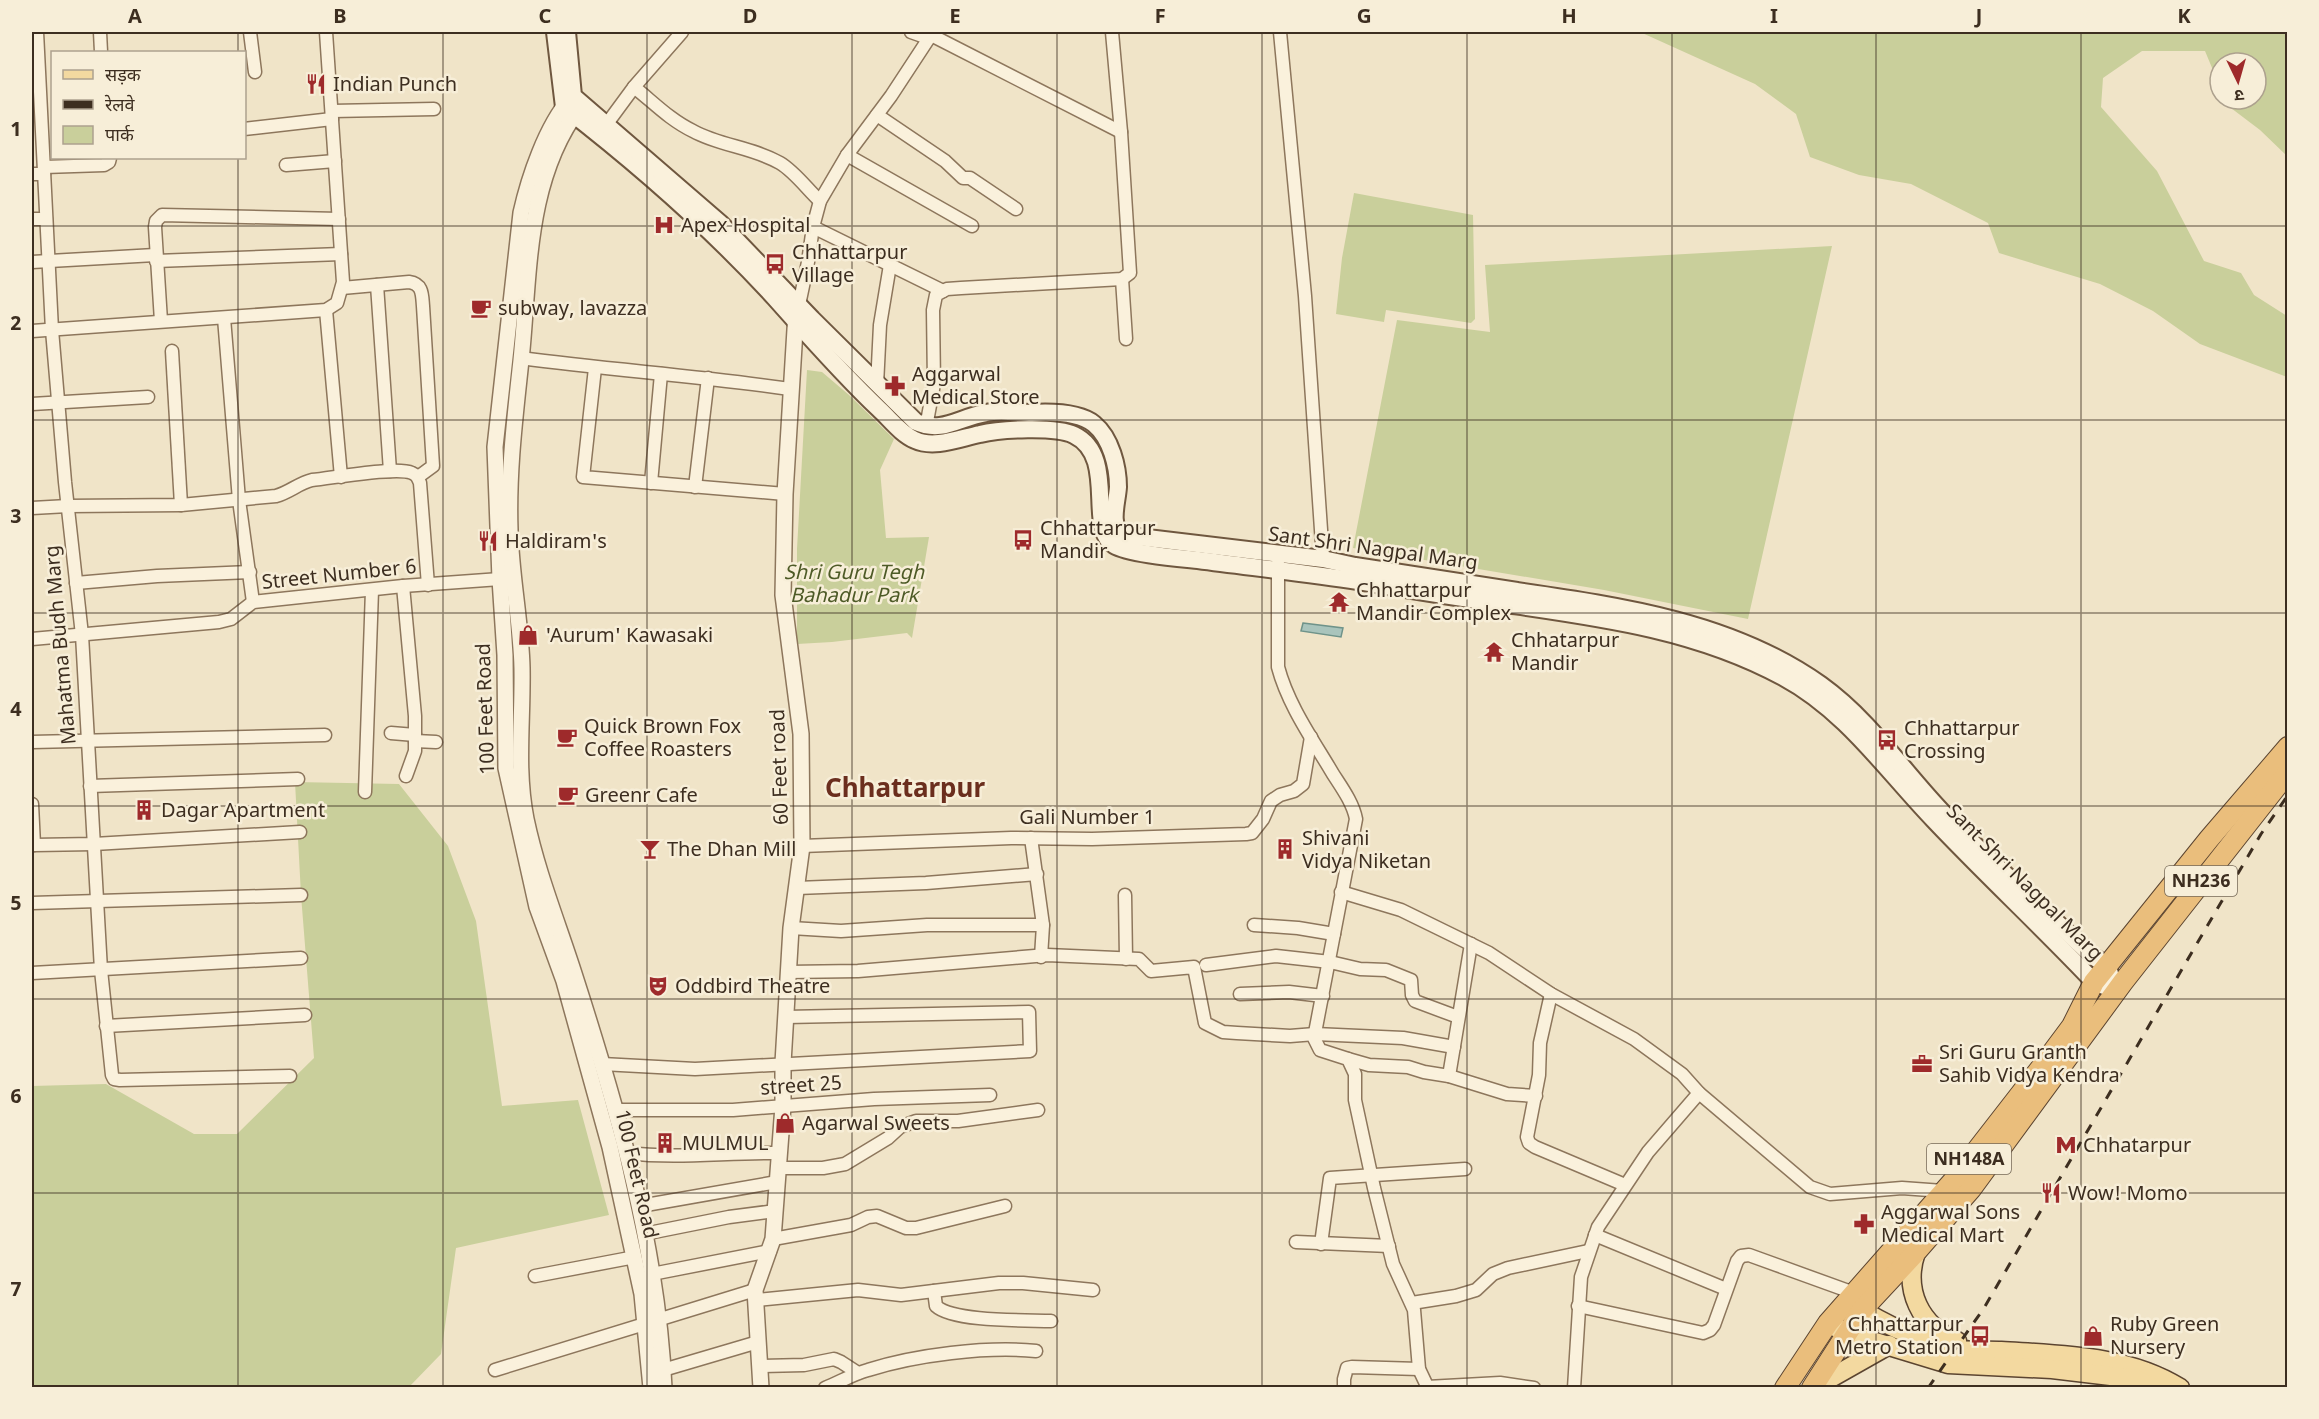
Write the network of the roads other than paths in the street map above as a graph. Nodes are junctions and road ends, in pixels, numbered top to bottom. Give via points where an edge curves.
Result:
1 (37, 32) edge
2 (99, 32) edge
3 (250, 32) edge
4 (326, 32) edge
5 (555, 32) edge
6 (567, 32) edge
7 (682, 32) edge
8 (911, 32) edge
9 (1112, 32) edge
10 (1280, 32) edge
11 (931, 35) edge
12 (101, 51) edge
13 (255, 72) dead end
14 (35, 85) edge
15 (634, 87) junction
16 (573, 105) junction
17 (434, 109) dead end
18 (332, 115) junction
19 (877, 115) junction
20 (606, 125) junction
21 (246, 129) edge
22 (1121, 132) junction
23 (37, 133) edge
24 (847, 155) junction
25 (110, 159) edge
26 (335, 161) junction
27 (286, 165) dead end
28 (40, 172) edge
29 (820, 201) junction
30 (1016, 209) dead end
31 (32, 219) edge
32 (46, 219) junction
33 (339, 219) junction
34 (972, 226) dead end
35 (813, 227) junction
36 (341, 254) junction
37 (156, 258) junction
38 (48, 261) junction
39 (32, 262) edge
40 (890, 265) junction
41 (1122, 279) junction
42 (377, 285) junction
43 (342, 288) junction
44 (942, 291) junction
45 (798, 305) junction
46 (326, 310) junction
47 (224, 318) junction
48 (161, 321) junction
49 (795, 321) junction
50 (52, 330) junction
51 (32, 331) edge
52 (1126, 339) dead end
53 (172, 351) dead end
54 (521, 358) junction
55 (595, 368) junction
56 (661, 374) junction
57 (708, 378) junction
58 (877, 385) junction
59 (790, 389) junction
60 (148, 397) dead end
61 (58, 403) junction
62 (32, 404) edge
63 (926, 427) junction
64 (390, 471) junction
65 (341, 477) junction
66 (418, 477) junction
67 (651, 483) junction
68 (695, 487) junction
69 (785, 494) junction
70 (239, 500) junction
71 (181, 505) junction
72 (68, 506) junction
73 (32, 508) edge
74 (1323, 559) junction
75 (1278, 563) junction
76 (250, 572) junction
77 (500, 579) junction
78 (76, 583) junction
79 (428, 585) junction
80 (403, 586) junction
81 (372, 590) junction
82 (253, 602) junction
83 (1550, 603) junction
84 (82, 635) junction
85 (32, 639) edge
86 (392, 733) dead end
87 (326, 735) dead end
88 (415, 738) junction
89 (1311, 738) junction
90 (88, 740) junction
91 (32, 742) edge
92 (436, 742) dead end
93 (2288, 747) edge
94 (2288, 772) edge
95 (406, 776) dead end
96 (298, 779) dead end
97 (90, 786) junction
98 (365, 792) dead end
99 (32, 804) edge
100 (300, 832) dead end
101 (1031, 838) junction
102 (94, 844) junction
103 (33, 845) edge
104 (802, 846) junction
105 (1037, 874) junction
106 (797, 888) junction
107 (1341, 892) junction
108 (301, 895) dead end
109 (1125, 895) dead end
110 (97, 901) junction
111 (32, 903) edge
112 (1043, 925) junction
113 (1254, 925) dead end
114 (791, 928) junction
115 (553, 933) junction
116 (1334, 934) junction
117 (1471, 944) junction
118 (1041, 957) junction
119 (301, 958) dead end
120 (1126, 959) junction
121 (1330, 962) junction
122 (1206, 965) dead end
123 (2108, 968) junction
124 (101, 970) junction
125 (788, 972) junction
126 (32, 973) edge
127 (2094, 982) junction
128 (2117, 991) junction
129 (1240, 994) dead end
130 (1551, 994) junction
131 (1323, 996) junction
132 (305, 1015) dead end
133 (786, 1017) junction
134 (1458, 1017) junction
135 (106, 1026) junction
136 (1315, 1034) junction
137 (1454, 1047) junction
138 (1348, 1059) junction
139 (783, 1063) junction
140 (602, 1064) junction
141 (290, 1076) dead end
142 (1449, 1076) junction
143 (1699, 1093) junction
144 (990, 1095) dead end
145 (1536, 1096) junction
146 (783, 1106) junction
147 (615, 1110) junction
148 (1038, 1110) dead end
149 (627, 1153) junction
150 (778, 1153) junction
151 (1465, 1170) dead end
152 (777, 1175) junction
153 (1372, 1177) junction
154 (1625, 1185) junction
155 (1943, 1191) junction
156 (640, 1206) junction
157 (1005, 1206) dead end
158 (775, 1211) junction
159 (644, 1234) junction
160 (1595, 1235) junction
161 (1296, 1242) dead end
162 (1321, 1244) junction
163 (772, 1245) junction
164 (1389, 1246) junction
165 (1588, 1251) junction
166 (1916, 1252) junction
167 (635, 1257) junction
168 (652, 1274) junction
169 (535, 1276) dead end
170 (1726, 1288) junction
171 (1093, 1290) dead end
172 (934, 1291) junction
173 (756, 1295) junction
174 (1854, 1301) junction
175 (1412, 1303) junction
176 (1578, 1306) junction
177 (652, 1320) junction
178 (1051, 1321) dead end
179 (1827, 1323) junction
180 (1846, 1333) junction
181 (758, 1342) junction
182 (1889, 1345) junction
183 (1036, 1350) dead end
184 (1975, 1350) junction
185 (759, 1366) junction
186 (1419, 1369) junction
187 (495, 1370) dead end
188 (663, 1370) junction
189 (858, 1373) junction
190 (2134, 1383) edge
191 (1427, 1387) edge
192 (651, 1388) edge
193 (664, 1388) edge
194 (761, 1388) edge
195 (825, 1388) edge
196 (1344, 1388) edge
197 (1534, 1388) edge
198 (1574, 1388) edge
199 (1785, 1388) edge
200 (1812, 1388) edge
201 (2154, 1388) edge
202 (2180, 1388) edge

1 - 14 street, Mahatma Budh Marg
2 - 12 street
3 - 13 street
4 - 18 street
5 - 16 main road
6 - 16 main road
7 - 15 street
8 - 11 street
9 - 22 street
10 - 74 street via 1305,296
11 - 19 street
11 - 22 street
14 - 23 street, Mahatma Budh Marg
15 - 20 street
15 - 29 street via 691,131 782,164
16 - 20 main road
16 - 49 main road, Sant Shri Nagpal Marg via 710,231
16 - 54 street, 100 Feet Road via 539,193 526,274
16 - 77 street, 100 Feet Road via 537,159 521,213 495,447
17 - 18 street
18 - 21 street
18 - 26 street
19 - 24 street
19 - 30 street via 945,161 963,178 970,178
20 - 45 main road via 720,223
22 - 41 street via 1131,268
23 - 28 street, Mahatma Budh Marg
24 - 29 street
24 - 34 street
25 - 28 street via 104,165
26 - 27 street
26 - 33 street
28 - 32 street, Mahatma Budh Marg
29 - 35 street
31 - 32 street
32 - 38 street, Mahatma Budh Marg
33 - 36 street
33 - 37 street via 166,213 156,221
35 - 40 street
35 - 45 street
36 - 37 street
36 - 43 street
37 - 38 street
37 - 48 street
38 - 39 street
38 - 50 street, Mahatma Budh Marg
40 - 44 street
40 - 58 street via 880,325
41 - 44 street
41 - 52 street
42 - 43 street
42 - 64 street
42 - 66 street via 416,283 422,294 433,466
43 - 46 street via 338,303
44 - 63 street via 933,300 934,384
45 - 49 street, 60 Feet road
45 - 58 main road
46 - 47 street
46 - 65 street
47 - 48 street
47 - 70 street
48 - 50 street
49 - 59 street, 60 Feet road
49 - 75 main road, Sant Shri Nagpal Marg via 909,438 921,443 985,432 1035,429 1074,435 1092,453 1098,466 1102,529 1109,543 1118,548 1171,557
50 - 51 street
50 - 61 street, Mahatma Budh Marg
53 - 71 street
54 - 55 street
54 - 115 street, 100 Feet Road via 510,452 510,532 522,668 519,767 526,819
55 - 56 street
55 - 67 street via 583,477
56 - 57 street
56 - 67 street
57 - 59 street
57 - 68 street
58 - 63 main road
59 - 69 street, 60 Feet road
60 - 61 street
61 - 62 street
61 - 72 street, Mahatma Budh Marg
63 - 75 main road, Sant Shri Nagpal Marg via 939,428 989,412 1049,412 1080,417 1094,424 1115,461 1115,524 1122,535
64 - 65 street
64 - 66 street via 411,472
65 - 70 street via 301,482 276,496
66 - 79 street
67 - 68 street
68 - 69 street
69 - 104 street, 60 Feet road via 783,596 801,734
70 - 71 street
70 - 76 street
71 - 72 street
72 - 73 street
72 - 78 street, Mahatma Budh Marg
74 - 75 main road, Sant Shri Nagpal Marg
74 - 83 main road, Sant Shri Nagpal Marg
75 - 83 main road, Sant Shri Nagpal Marg
75 - 89 street via 1278,667
76 - 78 street
76 - 82 street
77 - 79 street, Street Number 6
77 - 115 street, 100 Feet Road via 506,768 537,907
78 - 84 street, Mahatma Budh Marg
79 - 80 street, Street Number 6
80 - 81 street, Street Number 6
80 - 88 street
81 - 82 street, Street Number 6
81 - 98 street
82 - 84 street, Street Number 6 via 219,622
83 - 123 main road, Sant Shri Nagpal Marg via 1602,603 1688,623 1777,659 1822,686 1862,720 1946,816
83 - 127 main road, Sant Shri Nagpal Marg via 1684,635 1785,678 1852,728 1932,818
84 - 85 street, Street Number 6
84 - 90 street, Mahatma Budh Marg
86 - 88 street
87 - 90 street
88 - 92 street
88 - 95 street
89 - 101 street, Gali Number 1 via 1303,784 1271,801 1252,832
89 - 107 street via 1355,813 1356,826
90 - 91 street
90 - 97 street, Mahatma Budh Marg
93 - 123 highway, NH148A via 2209,838
94 - 128 highway, NH236
96 - 97 street
97 - 102 street, Mahatma Budh Marg
99 - 103 street
100 - 102 street
101 - 104 street, Gali Number 1
101 - 105 street
102 - 103 street
102 - 110 street, Mahatma Budh Marg
104 - 106 street, 60 Feet road
105 - 106 street
105 - 112 street
106 - 114 street, 60 Feet road
107 - 116 street
107 - 117 street via 1401,910
108 - 110 street
109 - 120 street
110 - 111 street
110 - 124 street, Mahatma Budh Marg
112 - 114 street via 927,925 841,931
112 - 118 street
113 - 116 street
114 - 125 street, 60 Feet road
115 - 140 street, 100 Feet Road via 576,978
115 - 167 street, 100 Feet Road
116 - 121 street
117 - 130 street
117 - 134 street
118 - 120 street
118 - 125 street via 858,971
119 - 124 street
120 - 136 street via 1139,959 1151,971 1194,967 1205,1023 1223,1032
121 - 122 street via 1276,956
121 - 131 street
121 - 134 street via 1402,975 1411,980 1415,1001
123 - 127 highway, NH148A
123 - 128 main road, Sant Shri Nagpal Marg
124 - 126 street
124 - 135 street, Mahatma Budh Marg
125 - 133 street, 60 Feet road
127 - 128 main road, Sant Shri Nagpal Marg
127 - 155 highway, NH148A via 2072,1026
128 - 166 highway, NH148A via 1971,1189
129 - 131 street via 1289,992
130 - 143 street via 1634,1039 1682,1074
130 - 145 street via 1540,1043
131 - 136 street
132 - 135 street
133 - 139 street, 60 Feet road
133 - 139 street via 1029,1012 1030,1052
134 - 137 street
135 - 141 street, Mahatma Budh Marg via 112,1075 117,1080
136 - 137 street via 1402,1038
136 - 138 street via 1320,1050
137 - 142 street
138 - 142 street
138 - 153 street via 1355,1074 1355,1100
139 - 140 street via 695,1069
139 - 146 street, 60 Feet road
140 - 147 street, 100 Feet Road
142 - 145 street via 1497,1092
143 - 154 street
143 - 155 street via 1810,1187 1830,1194 1902,1188
144 - 146 street, street 25
145 - 154 street via 1527,1130 1529,1143
146 - 147 street, street 25
146 - 150 street, 60 Feet road
147 - 149 street, 100 Feet Road
148 - 152 street via 958,1121 915,1121 845,1164
149 - 150 street via 674,1157
149 - 156 street, 100 Feet Road
150 - 152 street, 60 Feet road
151 - 153 street
152 - 156 street
152 - 158 street, 60 Feet road
153 - 162 street via 1330,1178
153 - 164 street
154 - 160 street
155 - 174 highway, NH148A
156 - 159 street, 100 Feet Road
157 - 163 street via 916,1228 868,1217
158 - 159 street
158 - 163 street, 60 Feet road
159 - 168 street, 100 Feet Road
160 - 165 street
160 - 170 street
161 - 162 street
162 - 164 street
163 - 168 street
163 - 173 street, 60 Feet road
164 - 175 street via 1393,1264
165 - 175 street via 1508,1268 1469,1292
165 - 176 street
166 - 174 highway, NH148A
166 - 184 main road via 1911,1280 1918,1308 1936,1329
167 - 169 street
167 - 177 street, 100 Feet Road
168 - 177 street, 100 Feet Road
170 - 174 street via 1737,1261 1749,1255
170 - 176 street via 1714,1324 1703,1333
171 - 172 street via 1007,1283
172 - 173 street via 901,1295 850,1290
172 - 178 street via 936,1306 951,1314
173 - 177 street
173 - 181 street, 60 Feet road
174 - 179 highway, NH148A
174 - 180 highway, NH148A
174 - 184 main road via 1903,1332 1957,1350
175 - 186 street
176 - 198 street
177 - 187 street
177 - 188 street, 100 Feet Road
177 - 192 street, 100 Feet Road
179 - 180 main road
179 - 199 highway, NH148A
180 - 182 main road
180 - 200 highway, NH148A
181 - 185 street, 60 Feet road
181 - 188 street
182 - 190 main road via 1948,1364 2052,1369
182 - 200 main road
183 - 189 street via 962,1352
184 - 202 main road via 2125,1364
185 - 189 street via 804,1365 834,1359
185 - 194 street, 60 Feet road
186 - 191 street
186 - 196 street via 1352,1366 1345,1373
188 - 193 street, 100 Feet Road
189 - 195 street
190 - 201 main road
191 - 197 street via 1500,1383

